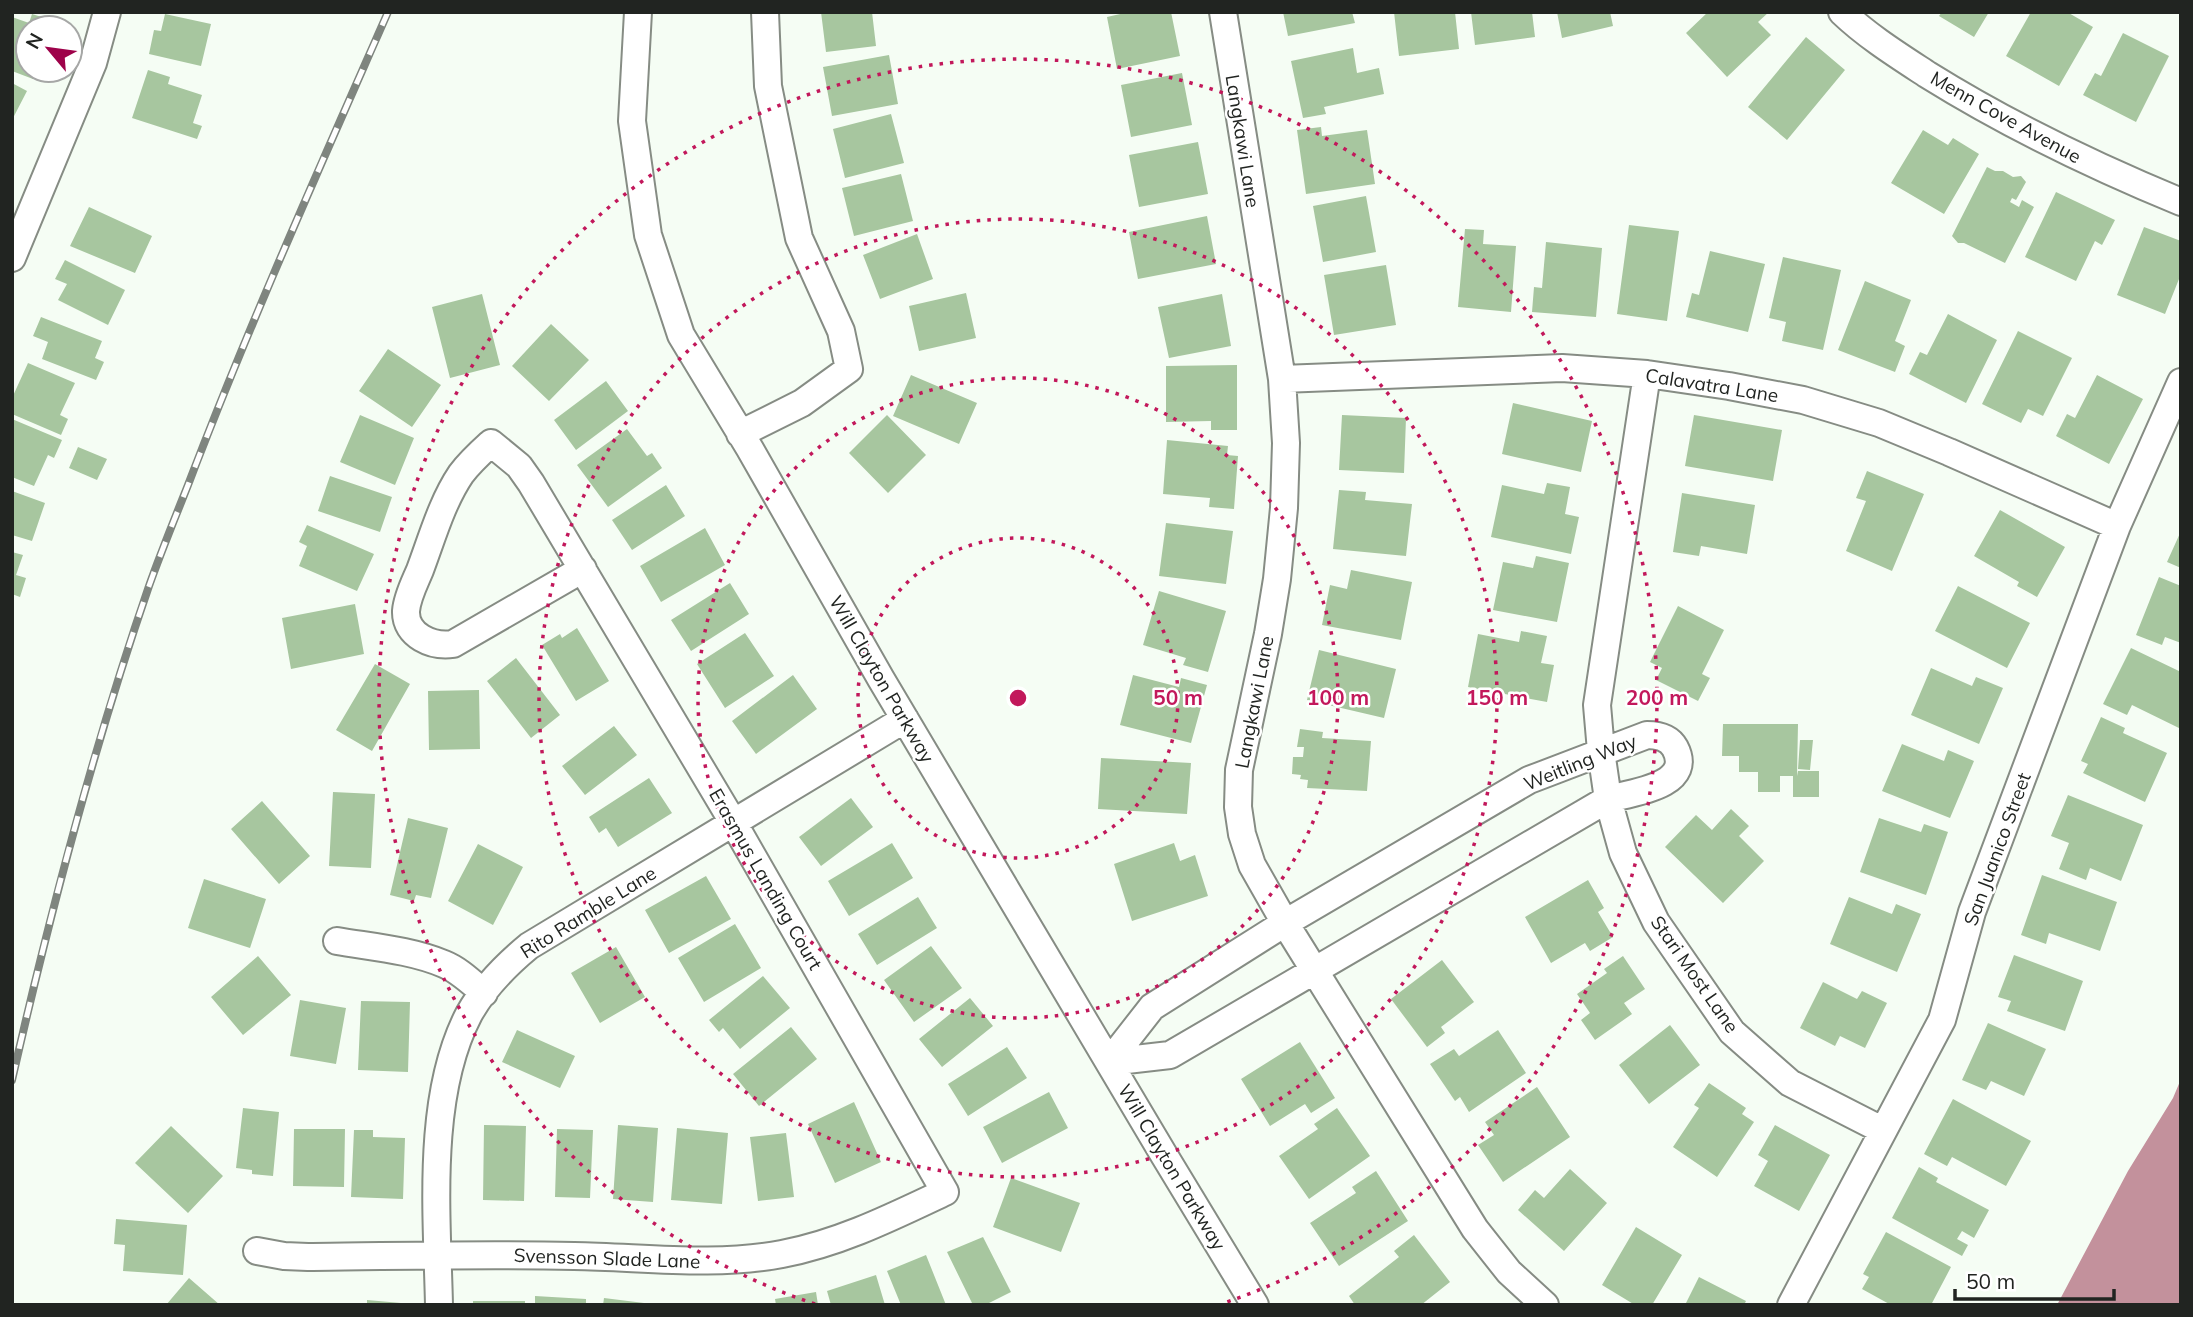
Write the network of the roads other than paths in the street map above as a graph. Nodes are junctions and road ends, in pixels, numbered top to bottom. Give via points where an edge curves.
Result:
1 (107, 12) edge
2 (638, 12) edge
3 (765, 12) edge
4 (1223, 12) edge
5 (1842, 12) edge
6 (2181, 202) edge
7 (12, 258) edge
8 (1647, 374) junction
9 (1282, 379) junction
10 (2181, 382) edge
11 (740, 434) junction
12 (2117, 526) junction
13 (583, 569) junction
14 (905, 719) junction
15 (1601, 751) junction
16 (1608, 799) junction
17 (733, 822) junction
18 (1285, 923) junction
19 (337, 941) dead end
20 (1315, 972) junction
21 (484, 993) junction
22 (1109, 1062) junction
23 (1882, 1130) junction
24 (945, 1192) joint
25 (257, 1251) dead end
26 (438, 1256) junction
27 (439, 1305) edge
28 (1255, 1305) edge
29 (1545, 1305) edge
30 (1791, 1305) edge

1 - 7 street via 93,63
2 - 11 street, Will Clayton Parkway via 632,121 648,235 681,335
3 - 11 street via 768,86 799,238 841,331 849,369 802,403
4 - 9 street, Langkawi Lane
5 - 6 street, Menn Cove Avenue via 1897,55 1976,104 2043,141
8 - 9 street, Calavatra Lane via 1562,368
8 - 12 street, Calavatra Lane via 1803,400 1879,423
8 - 15 street, Stari Most Lane via 1597,705
9 - 18 street, Langkawi Lane via 1285,469 1278,567 1240,770 1238,807 1251,865
10 - 12 street, San Juanico Street
11 - 14 street, Will Clayton Parkway
12 - 23 street, San Juanico Street via 1972,912 1942,1020
13 - 13 street, Erasmus Landing Court via 519,466 491,443 473,459 447,500 408,600 407,619 422,639 442,646 453,644
13 - 17 street, Erasmus Landing Court
14 - 17 street, Rito Ramble Lane
14 - 22 street, Will Clayton Parkway
15 - 16 street, Stari Most Lane
15 - 16 street, Weitling Way via 1658,735 1676,750 1678,761 1669,782
15 - 18 street, Weitling Way via 1529,780
16 - 20 street, Weitling Way
16 - 23 street, Stari Most Lane via 1623,853 1656,922 1732,1032 1790,1083
17 - 21 street, Rito Ramble Lane via 529,946 505,966
17 - 24 street, Erasmus Landing Court
18 - 20 street, Langkawi Lane
18 - 22 street, Weitling Way via 1152,1007
19 - 21 street via 446,965
20 - 22 street, Weitling Way via 1170,1055
20 - 29 street, Langkawi Lane via 1475,1229 1509,1272
21 - 26 street, Rito Ramble Lane via 470,1013 448,1070 439,1143
22 - 28 street, Will Clayton Parkway
23 - 30 street, San Juanico Street
24 - 26 street, Svensson Slade Lane via 826,1244 743,1260
25 - 26 street, Svensson Slade Lane via 308,1257
26 - 27 street, Rito Ramble Lane

